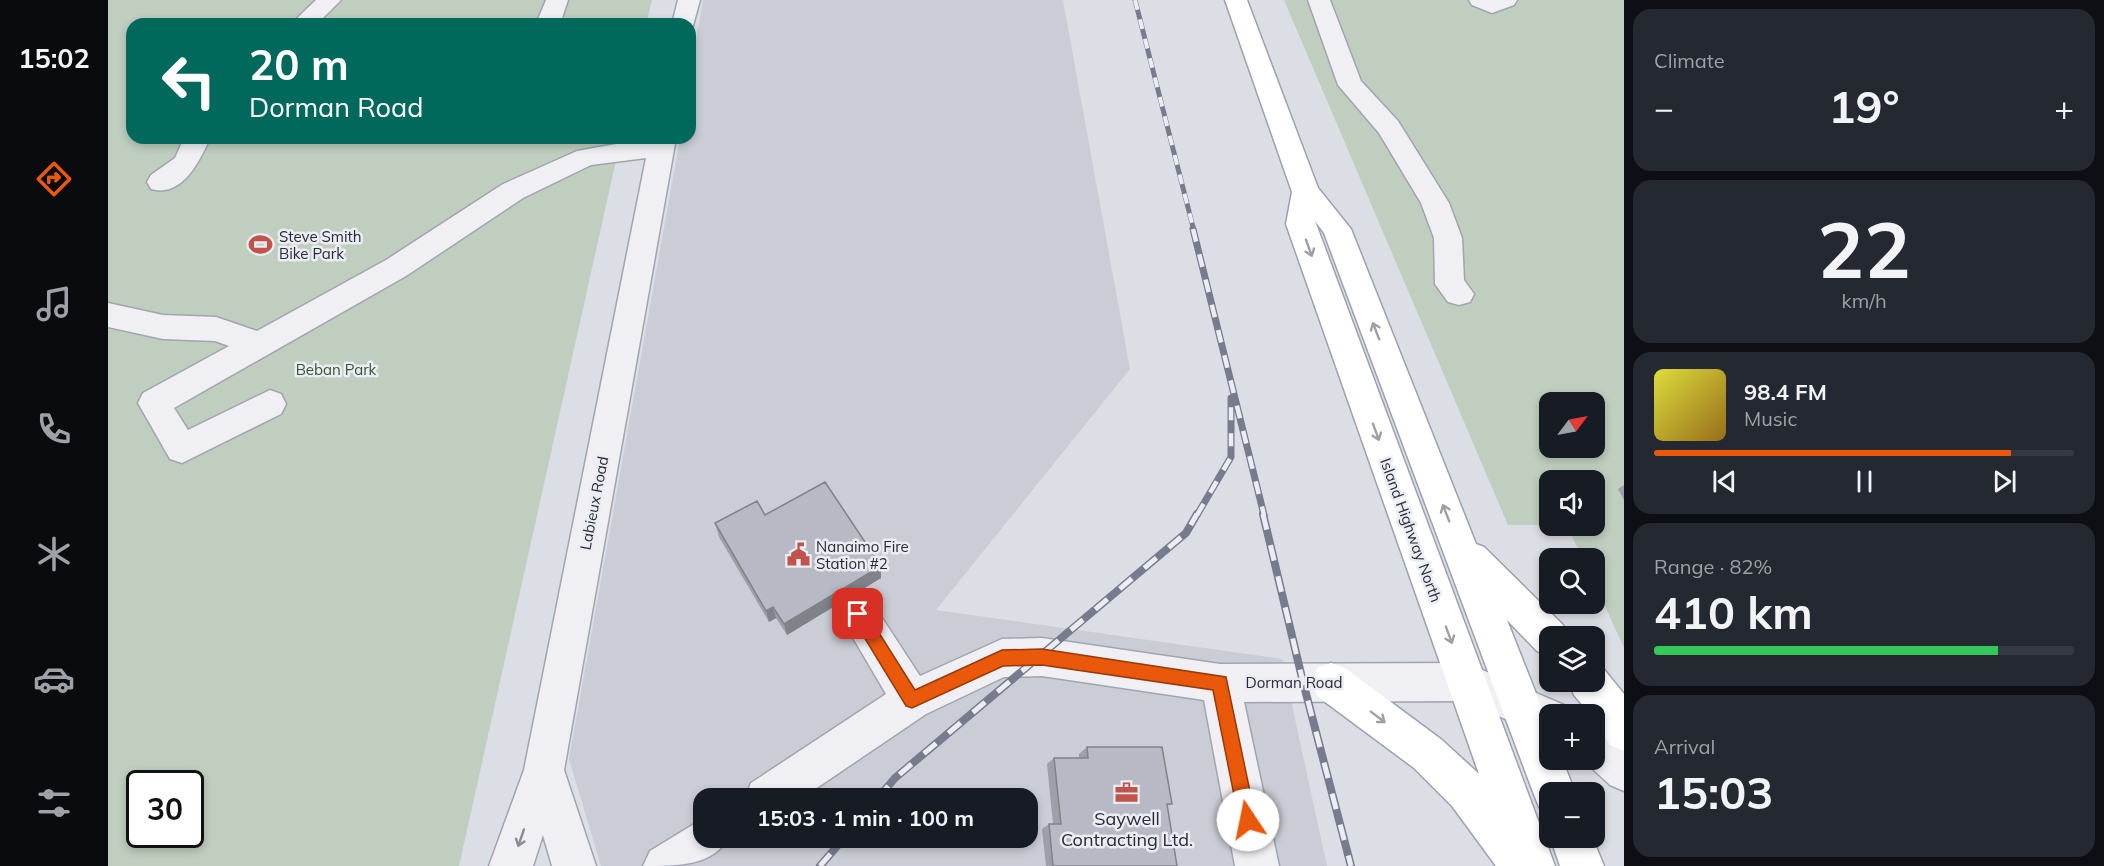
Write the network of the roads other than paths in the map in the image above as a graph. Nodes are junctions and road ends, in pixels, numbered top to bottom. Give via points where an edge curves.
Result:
1 (330, 0) edge
2 (557, 0) edge
3 (689, 0) edge
4 (1236, 0) edge
5 (1319, 0) edge
6 (1480, 0) edge
7 (1506, 0) edge
8 (310, 18) edge
9 (550, 18) edge
10 (685, 18) edge
11 (194, 144) edge
12 (652, 144) edge
13 (662, 144) edge
14 (161, 182) dead end
15 (1306, 192) junction
16 (1459, 294) dead end
17 (108, 315) edge
18 (259, 345) junction
19 (270, 404) dead end
20 (1459, 545) junction
21 (858, 614) dead end
22 (1539, 628) edge
23 (1220, 682) junction
24 (1331, 682) junction
25 (1466, 682) junction
26 (1596, 692) edge
27 (912, 700) junction
28 (1535, 712) edge
29 (1624, 731) edge
30 (1605, 753) edge
31 (544, 770) junction
32 (1624, 771) edge
33 (1552, 782) edge
34 (781, 788) edge
35 (693, 847) edge
36 (1575, 848) edge
37 (511, 866) edge
38 (574, 866) edge
39 (665, 866) edge
40 (1257, 866) edge
41 (1522, 866) edge
42 (1533, 866) edge
43 (1582, 866) edge

1 - 8 street
2 - 9 street
3 - 10 street
4 - 15 main road
5 - 16 street via 1350,85 1389,127 1440,213 1448,238 1450,284
6 - 7 street via 1492,6
11 - 14 street via 186,163
12 - 18 street via 586,157 513,191 396,268
13 - 31 street, Labieux Road
20 -> 15 main road via 1337,229
15 -> 25 main road, Island Highway North via 1300,224
17 - 18 street via 163,327 216,329
18 - 19 street via 154,403 182,448
20 - 22 main road
20 - 28 main road
21 - 27 street
23 - 24 street, Dorman Road
23 - 27 street, Dorman Road via 1042,657 1002,658
23 - 40 street
24 - 25 street, Dorman Road
24 -> 41 main road via 1428,754 1467,791
25 - 28 street
25 - 42 main road, Island Highway North
26 - 29 main road
27 - 34 street, Dorman Road
28 - 33 main road
30 - 32 street
31 -> 37 street
31 - 38 street, Labieux Road
35 - 39 street
36 - 43 main road

